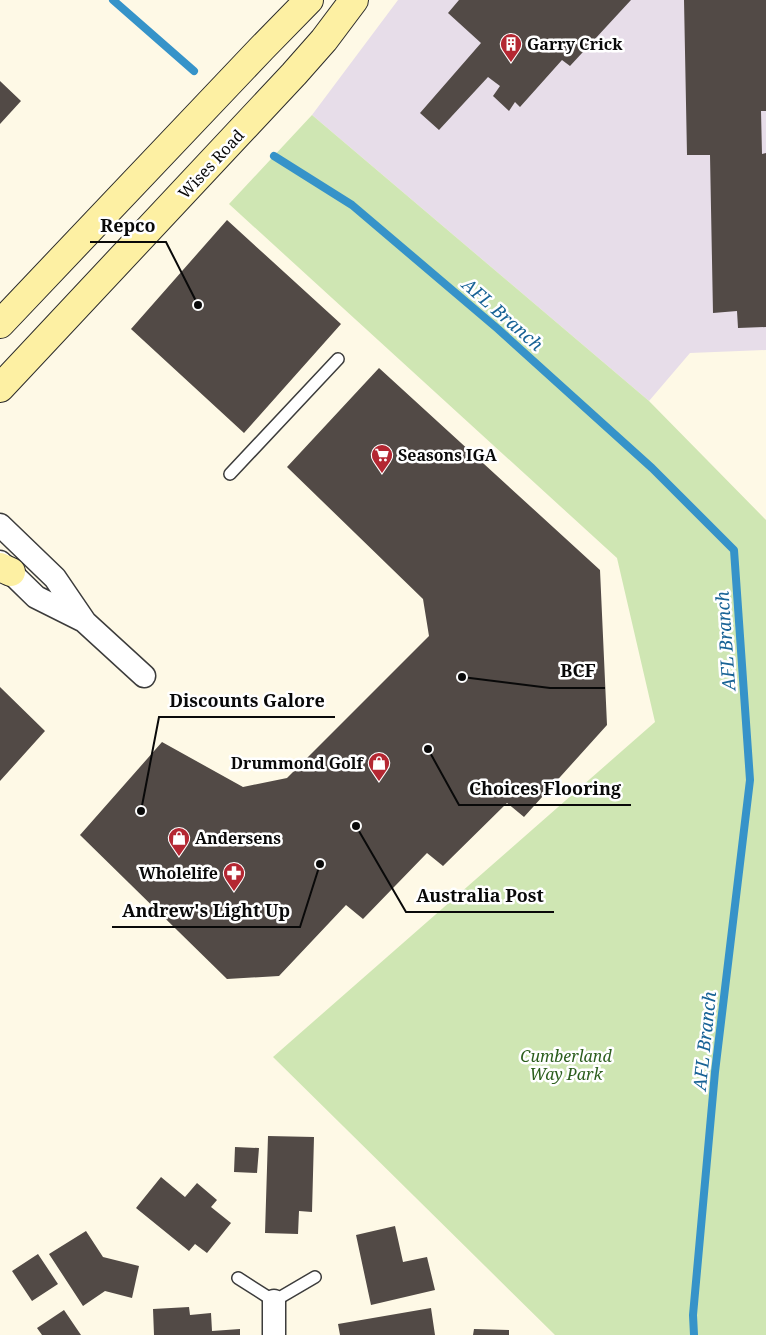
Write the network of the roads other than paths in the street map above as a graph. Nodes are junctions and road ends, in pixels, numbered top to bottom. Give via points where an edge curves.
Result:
1 (310, 0) edge
2 (354, 0) edge
3 (0, 324) edge
4 (338, 358) dead end
5 (0, 388) edge
6 (230, 474) dead end
7 (0, 526) edge
8 (4, 567) edge
9 (85, 622) junction
10 (144, 676) dead end
11 (315, 1277) dead end
12 (238, 1278) dead end
13 (274, 1301) junction
14 (274, 1335) edge

1 - 3 main road
2 - 5 main road, Wises Road via 294,74
4 - 6 lane
7 - 9 street via 55,578
8 - 9 street via 36,597
9 - 10 street
11 - 13 lane
12 - 13 lane
13 - 14 street

